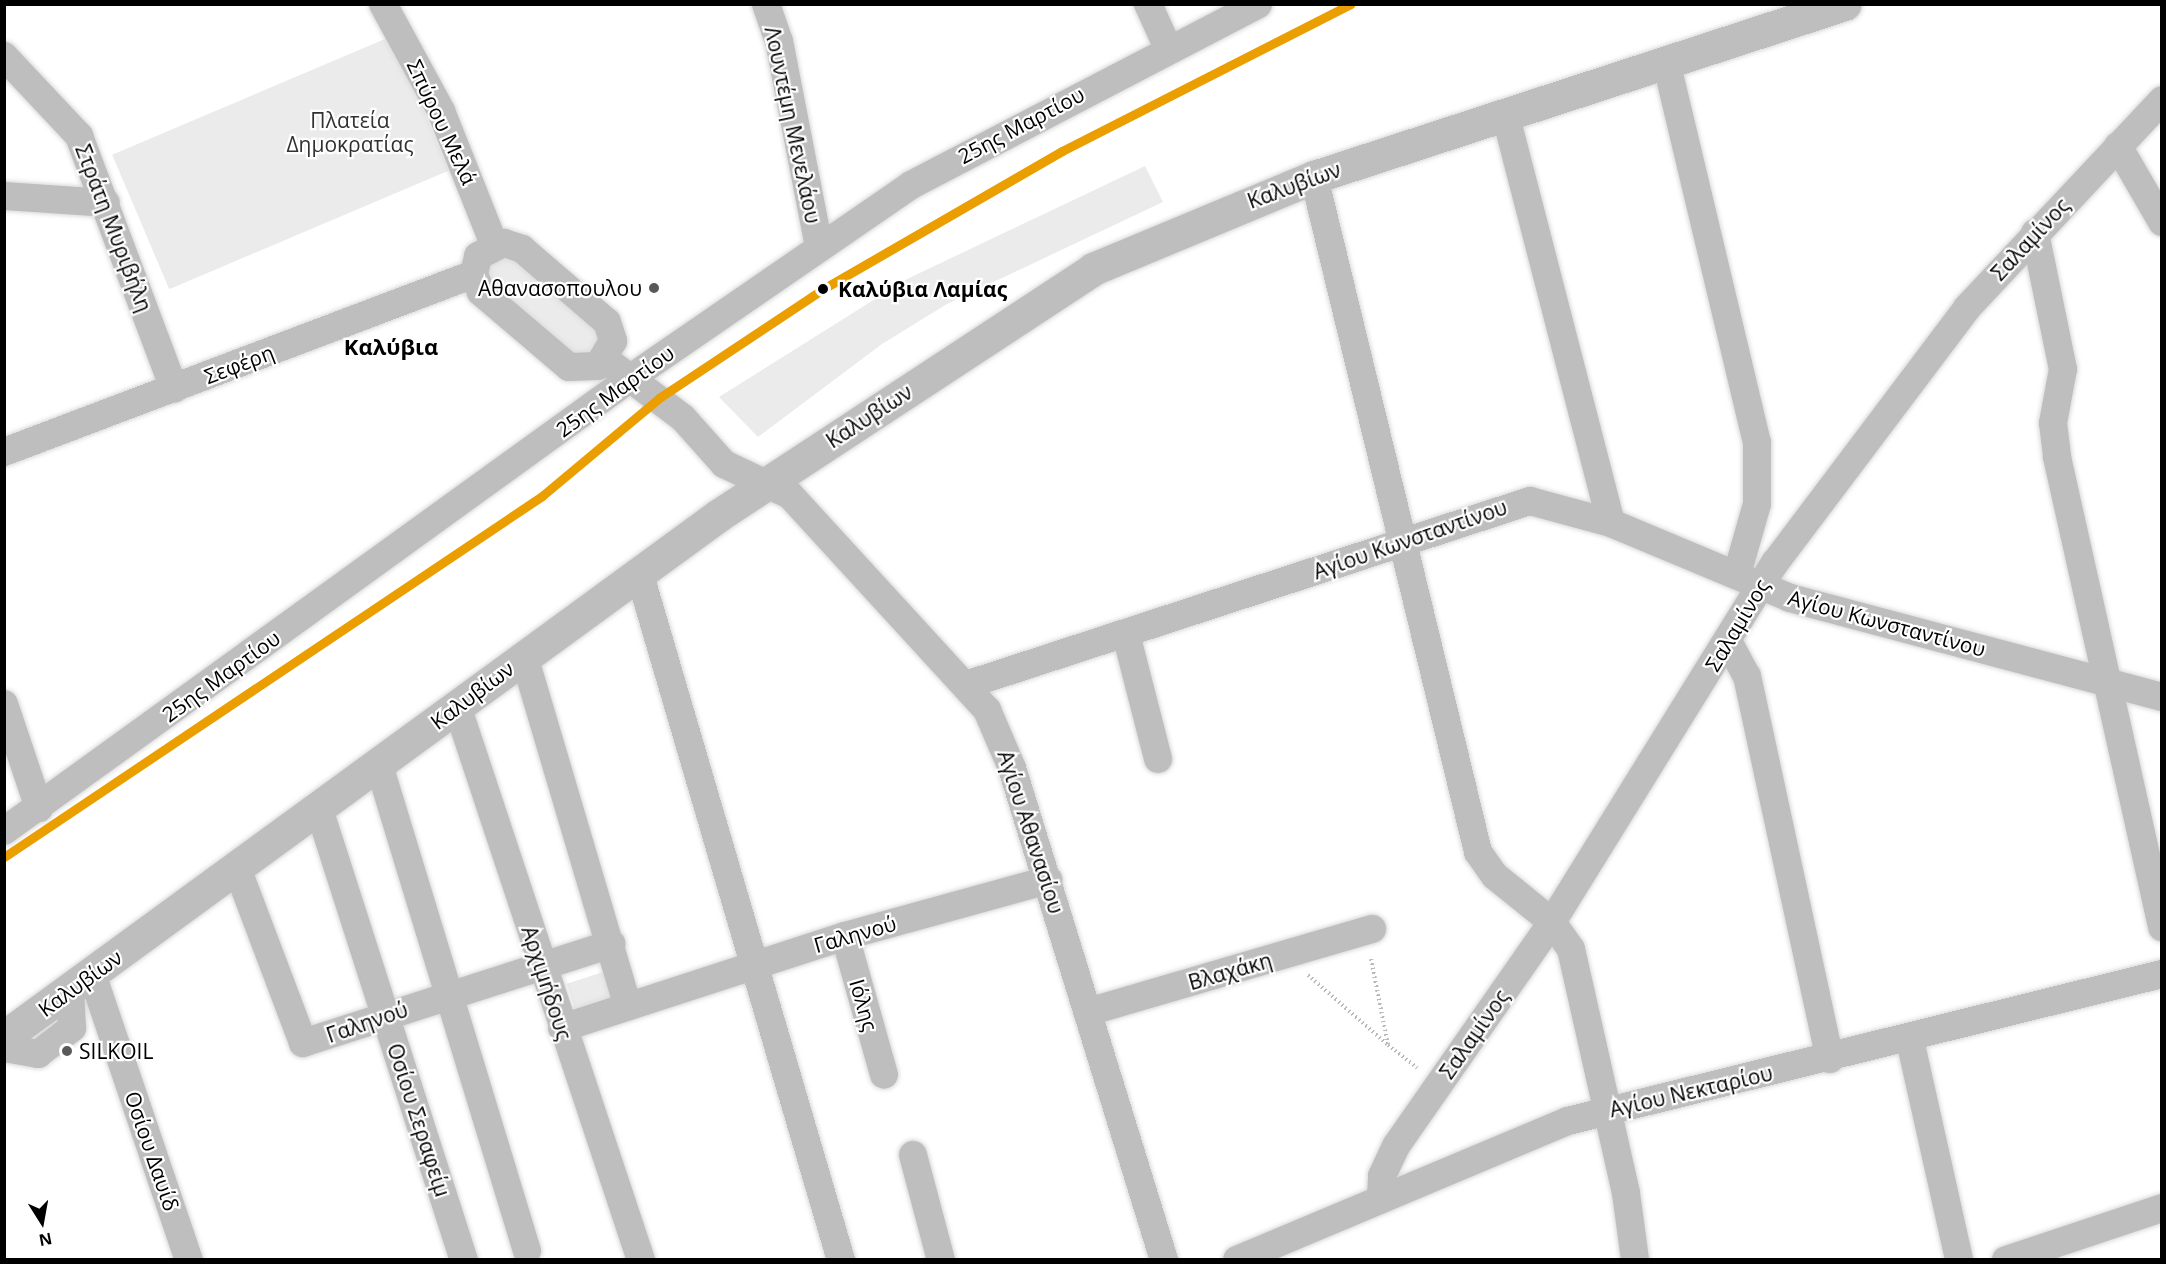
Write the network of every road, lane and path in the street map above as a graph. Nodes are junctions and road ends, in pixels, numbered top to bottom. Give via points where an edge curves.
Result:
1 (383, 4) edge
2 (766, 4) edge
3 (1148, 4) edge
4 (1258, 4) edge
5 (1845, 4) edge
6 (1168, 48) junction
7 (4, 56) edge
8 (1666, 61) junction
9 (2162, 100) edge
10 (1505, 113) junction
11 (2118, 146) junction
12 (1314, 177) junction
13 (4, 196) edge
14 (106, 203) junction
15 (2162, 222) edge
16 (2035, 233) junction
17 (494, 244) junction
18 (819, 246) junction
19 (474, 274) junction
20 (606, 360) junction
21 (632, 377) junction
22 (174, 389) junction
23 (4, 452) edge
24 (768, 482) junction
25 (1611, 523) junction
26 (1402, 541) junction
27 (639, 572) junction
28 (1749, 580) junction
29 (1126, 634) junction
30 (1728, 641) junction
31 (524, 656) junction
32 (2103, 683) junction
33 (969, 684) junction
34 (2162, 697) edge
35 (4, 704) edge
36 (457, 706) junction
37 (1158, 759) dead end
38 (379, 765) junction
39 (39, 808) junction
40 (319, 809) junction
41 (4, 831) edge
42 (237, 868) junction
43 (1048, 880) junction
44 (1552, 922) junction
45 (2162, 927) edge
46 (1366, 931) joint
47 (845, 936) junction
48 (611, 944) junction
49 (1294, 952) junction
50 (541, 964) junction
51 (754, 964) junction
52 (2162, 974) edge
53 (81, 982) junction
54 (448, 995) junction
55 (627, 1004) junction
56 (1088, 1012) junction
57 (386, 1015) junction
58 (562, 1028) junction
59 (4, 1037) edge
60 (1910, 1040) junction
61 (1389, 1046) junction
62 (4, 1048) edge
63 (1830, 1059) junction
64 (884, 1075) dead end
65 (1438, 1085) junction
66 (1606, 1110) junction
67 (913, 1155) dead end
68 (1381, 1197) junction
69 (2162, 1208) edge
70 (527, 1251) dead end
71 (189, 1260) edge
72 (464, 1260) edge
73 (641, 1260) edge
74 (840, 1260) edge
75 (942, 1260) edge
76 (1164, 1260) edge
77 (1237, 1260) edge
78 (1635, 1260) edge
79 (1959, 1260) edge
80 (2006, 1260) edge

1 - 17 street, Σπύρου Μελά via 441,111
2 - 18 street, Λουντέμη Μενελάου via 779,41
3 - 6 street
4 - 6 street, 25ης Μαρτίου
5 - 8 main road, Καλυβίων
6 - 18 street, 25ης Μαρτίου via 969,151
7 - 14 street, Στράτη Μυριβήλη via 79,136
8 - 10 main road, Καλυβίων
8 - 28 street via 1757,443 1757,504
9 - 11 street, Σαλαμίνος
10 - 12 main road, Καλυβίων
10 - 25 street
11 - 15 street
11 - 16 street, Σαλαμίνος
12 - 24 main road, Καλυβίων via 1093,269
12 - 26 street
13 - 14 street
14 - 22 street, Στράτη Μυριβήλη
16 - 28 street, Σαλαμίνος via 1913,375
16 - 32 street via 2063,369 2053,423 2057,457
17 - 19 street via 478,256
17 - 20 street via 522,249 600,315 614,341
18 - 21 street, 25ης Μαρτίου
19 - 20 street via 481,292 569,367 589,370
19 - 22 street, Σεφέρη
20 - 21 street, Αγίου Αθανασίου
21 - 24 street, Αγίου Αθανασίου via 683,418 724,464
21 - 39 street, 25ης Μαρτίου
22 - 23 street, Σεφέρη
24 - 27 main road, Καλυβίων
24 - 33 street, Αγίου Αθανασίου via 795,500 877,594
25 - 26 street, Αγίου Κωνσταντίνου via 1530,501
25 - 28 street, Αγίου Κωνσταντίνου
26 - 29 street, Αγίου Κωνσταντίνου
26 - 44 street via 1480,859
27 - 31 main road, Καλυβίων
27 - 51 street
28 - 30 street, Σαλαμίνος
28 - 32 street, Αγίου Κωνσταντίνου
29 - 33 street, Αγίου Κωνσταντίνου
29 - 37 street
30 - 44 street, Σαλαμίνος
30 - 63 street via 1747,676
31 - 36 main road, Καλυβίων
31 - 48 street
32 - 34 street, Αγίου Κωνσταντίνου
32 - 45 street
33 - 43 street, Αγίου Αθανασίου via 987,710 1012,768
35 - 39 street
36 - 38 main road, Καλυβίων
36 - 50 street, Αρχιμήδους
38 - 40 main road, Καλυβίων
38 - 54 street
39 - 41 street, 25ης Μαρτίου
40 - 42 main road, Καλυβίων
40 - 57 street, Οσίου Σεραφείμ
42 - 53 main road, Καλυβίων
42 - 57 street, Γαληνού via 298,1040 307,1043
43 - 47 street, Γαληνού
43 - 56 street, Αγίου Αθανασίου
44 - 65 street, Σαλαμίνος
44 - 66 street via 1571,949
46 - 49 street, Βλαχάκη
46 - 61 path
47 - 51 street, Γαληνού
47 - 64 street, Ιόλης
48 - 50 street, Γαληνού
48 - 55 street
49 - 56 street, Βλαχάκη
49 - 61 path via 1311,981
50 - 54 street, Γαληνού
50 - 58 street, Αρχιμήδους
51 - 55 street, Γαληνού
51 - 74 street
52 - 60 street, Αγίου Νεκταρίου
53 - 59 main road, Καλυβίων
53 - 62 street via 72,1028 38,1054
53 - 71 street, Οσίου Δαυίδ
54 - 57 street, Γαληνού
54 - 70 street
55 - 58 street, Γαληνού
56 - 76 street, Αγίου Αθανασίου
57 - 72 street, Οσίου Σεραφείμ
58 - 73 street, Αρχιμήδους
60 - 63 street, Αγίου Νεκταρίου
60 - 79 street
61 - 65 path
63 - 66 street, Αγίου Νεκταρίου
65 - 68 street, Σαλαμίνος via 1387,1162
66 - 68 street, Αγίου Νεκταρίου via 1530,1135
66 - 78 street
67 - 75 street
68 - 77 street, Αγίου Νεκταρίου
69 - 80 street

